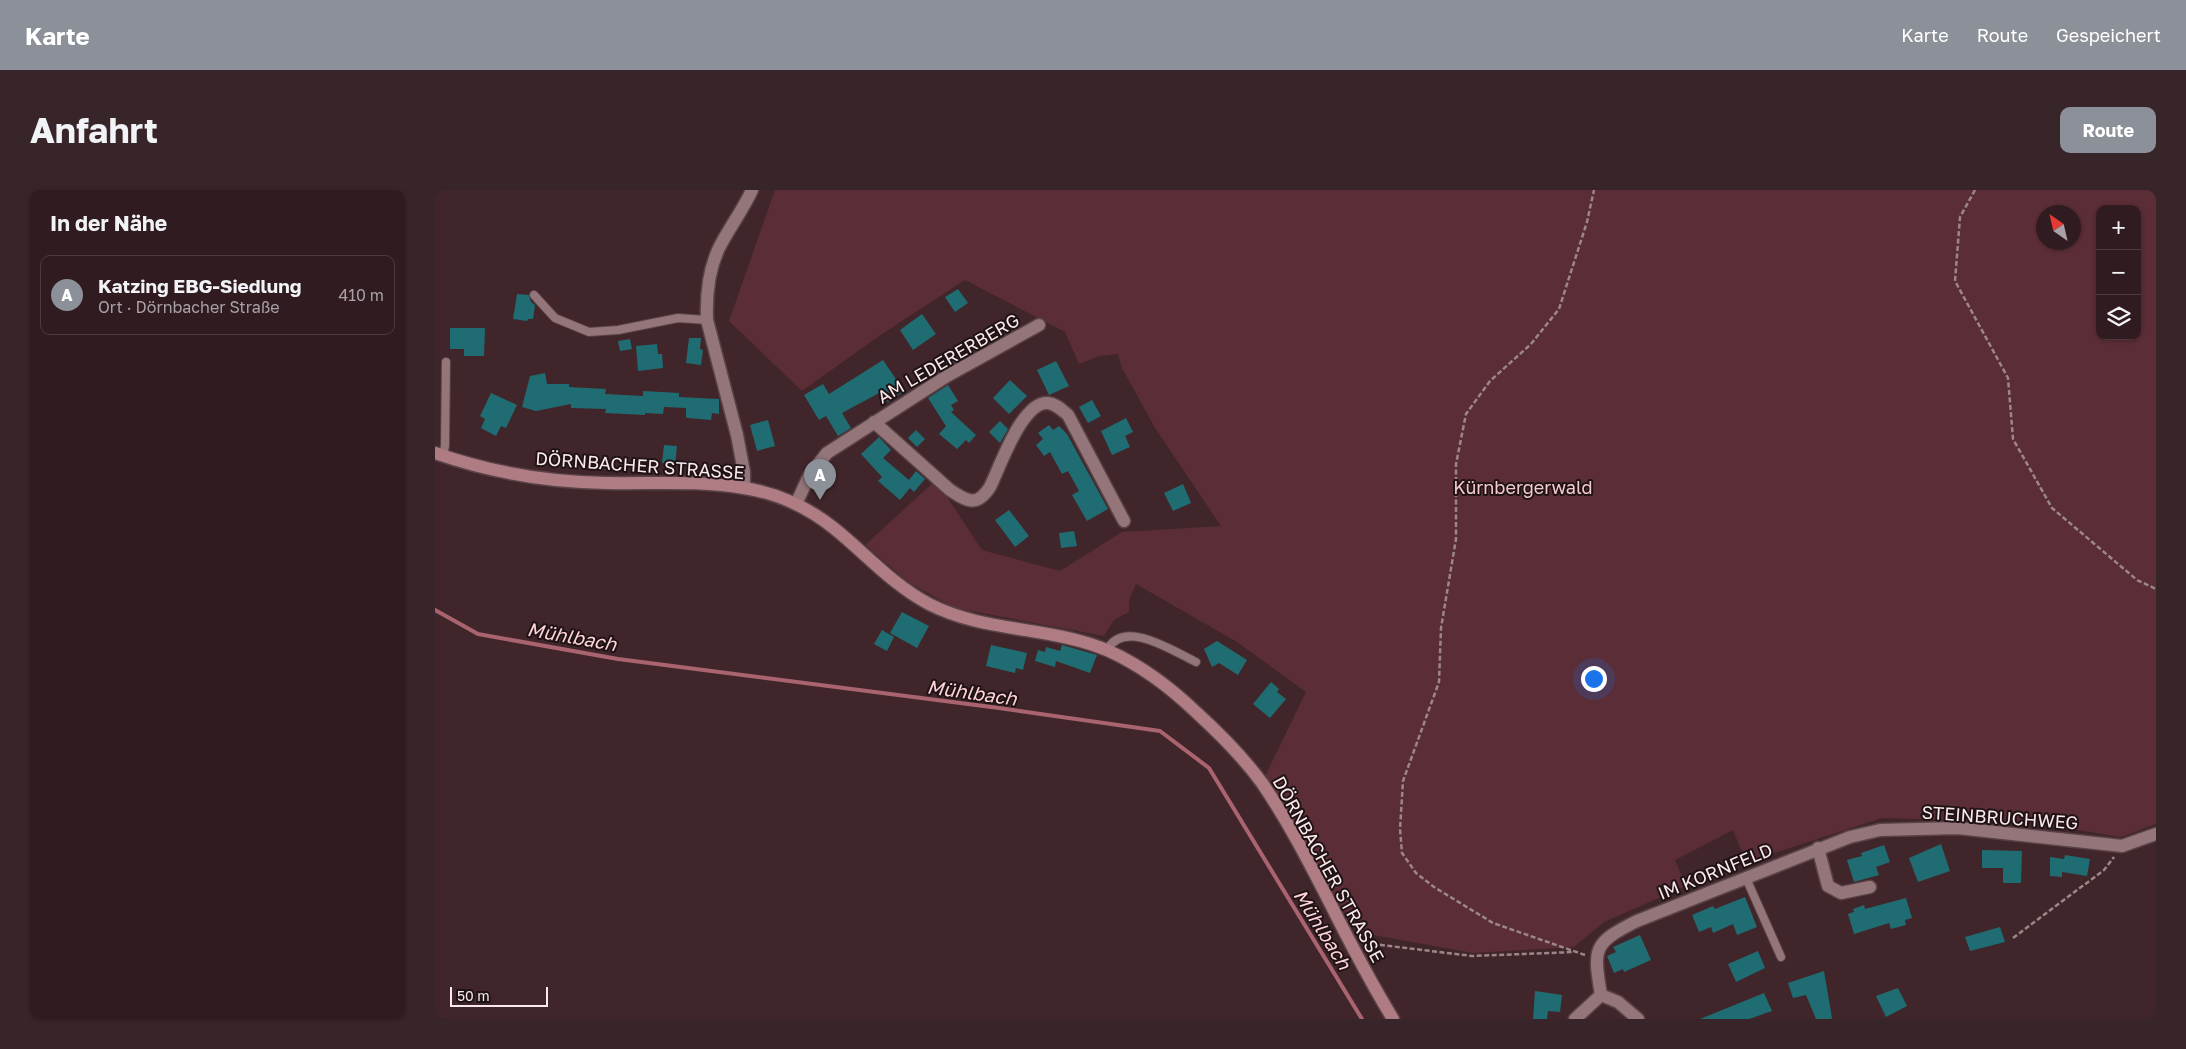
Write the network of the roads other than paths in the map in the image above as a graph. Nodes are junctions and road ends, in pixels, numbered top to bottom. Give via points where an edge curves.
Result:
1 (752, 190) edge
2 (534, 295) dead end
3 (707, 320) junction
4 (1039, 325) dead end
5 (446, 362) dead end
6 (874, 422) junction
7 (439, 454) edge
8 (744, 488) junction
9 (796, 504) junction
10 (1125, 521) dead end
11 (1107, 650) junction
12 (1196, 662) dead end
13 (2156, 834) edge
14 (1818, 848) junction
15 (1746, 878) junction
16 (1870, 887) dead end
17 (1781, 957) dead end
18 (1601, 995) junction
19 (1393, 1019) edge
20 (1575, 1019) edge
21 (1638, 1019) edge

1 - 3 street via 719,247 712,267
2 - 3 lane via 555,318 589,332 618,330 678,318
3 - 8 street via 737,435
4 - 6 street, AM LEDERERBERG via 947,376
5 - 7 lane via 445,446
6 - 9 street, AM LEDERERBERG via 816,464
6 - 10 street, AM LEDERERBERG via 950,490 970,501 985,496 991,487 1021,422 1039,405 1057,406 1068,415
7 - 8 street, DÖRNBACHER STRASSE via 549,480
8 - 9 street, DÖRNBACHER STRASSE
9 - 11 street, DÖRNBACHER STRASSE via 835,529 902,587 935,606 987,624 1050,635
11 - 12 lane via 1115,640 1133,636 1150,640
11 - 19 street, DÖRNBACHER STRASSE via 1137,665 1188,704 1213,727 1261,782 1285,819
13 - 14 street, STEINBRUCHWEG via 2122,846 1958,828 1919,828 1880,830
14 - 15 street, IM KORNFELD
14 - 16 street via 1828,886 1841,893
15 - 17 lane
15 - 18 street, IM KORNFELD via 1637,921 1605,939 1598,947 1596,959
18 - 20 street
18 - 21 street via 1618,1002

